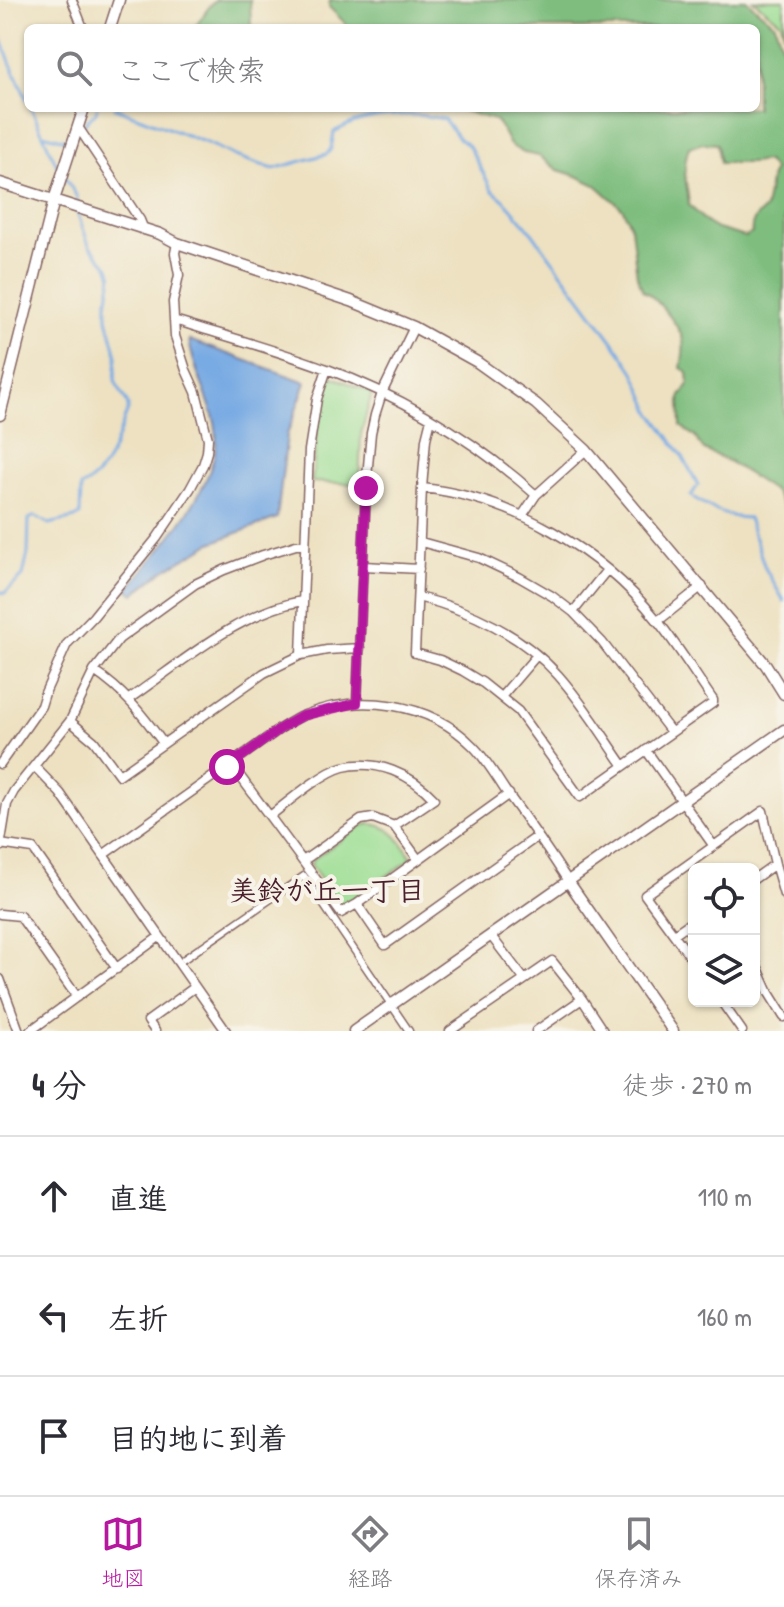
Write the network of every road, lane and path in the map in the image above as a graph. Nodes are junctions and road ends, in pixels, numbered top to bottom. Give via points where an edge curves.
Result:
1 (72, 0) edge
2 (119, 0) edge
3 (81, 24) edge
4 (111, 24) edge
5 (83, 112) edge
6 (78, 127) junction
7 (0, 183) edge
8 (54, 200) junction
9 (144, 230) junction
10 (177, 243) junction
11 (174, 320) junction
12 (414, 327) junction
13 (327, 369) junction
14 (382, 393) junction
15 (0, 415) edge
16 (431, 419) junction
17 (586, 450) junction
18 (422, 488) junction
19 (536, 495) junction
20 (522, 516) junction
21 (421, 542) junction
22 (305, 545) junction
23 (364, 566) junction
24 (419, 569) junction
25 (607, 570) junction
26 (702, 586) junction
27 (418, 597) junction
28 (302, 601) junction
29 (573, 612) junction
30 (658, 621) junction
31 (360, 648) junction
32 (301, 655) junction
33 (537, 655) junction
34 (94, 671) junction
35 (784, 694) edge
36 (501, 697) junction
37 (129, 699) junction
38 (357, 703) junction
39 (70, 721) junction
40 (784, 730) edge
41 (671, 732) junction
42 (163, 743) junction
43 (646, 750) junction
44 (0, 764) edge
45 (231, 764) junction
46 (624, 766) junction
47 (35, 767) junction
48 (509, 794) junction
49 (683, 800) junction
50 (270, 816) junction
51 (394, 826) junction
52 (538, 836) junction
53 (0, 845) edge
54 (713, 845) junction
55 (103, 855) junction
56 (418, 859) junction
57 (303, 861) junction
58 (775, 864) junction
59 (760, 875) edge
60 (568, 881) junction
61 (784, 895) edge
62 (357, 904) junction
63 (0, 914) edge
64 (688, 924) edge
65 (674, 934) junction
66 (491, 936) junction
67 (159, 937) junction
68 (688, 954) edge
69 (178, 963) junction
70 (117, 969) junction
71 (760, 973) edge
72 (0, 979) edge
73 (524, 979) junction
74 (195, 987) junction
75 (77, 997) junction
76 (582, 999) junction
77 (391, 1006) junction
78 (725, 1007) edge
79 (784, 1017) edge
80 (19, 1031) edge
81 (30, 1031) edge
82 (155, 1031) edge
83 (226, 1031) edge
84 (354, 1031) edge
85 (409, 1031) edge
86 (450, 1031) edge
87 (536, 1031) edge
88 (603, 1031) edge
89 (673, 1031) edge
90 (742, 1031) edge

1 - 3 street
2 - 4 street
5 - 6 street
6 - 8 street
6 - 9 street
7 - 8 street
8 - 9 street
8 - 15 street
9 - 10 street
10 - 11 street
10 - 12 street
11 - 13 street
11 - 44 street via 208,439 203,465 157,538 67,644 41,706
12 - 14 street
12 - 17 street via 477,362 536,404
13 - 14 street
13 - 22 street via 310,438
14 - 16 street
14 - 23 street via 371,433
16 - 18 street
16 - 19 street via 474,445
17 - 19 street
17 - 26 street
18 - 20 street via 461,494
18 - 21 street
19 - 20 street
20 - 25 street
21 - 24 street
21 - 29 street via 479,558
22 - 28 street
22 - 34 street via 263,555 195,584 119,639
23 - 24 street
23 - 31 street
24 - 27 street
25 - 29 street
25 - 30 street
26 - 30 street
26 - 35 street
27 - 33 street via 500,629
27 - 36 street via 415,653 463,671
28 - 32 street
28 - 37 street via 239,624
29 - 41 street
30 - 41 street via 713,700
31 - 32 street
31 - 38 street
32 - 42 street via 264,673
33 - 36 street
33 - 46 street via 581,704
34 - 37 street
34 - 39 street
36 - 46 street via 518,711 580,797
37 - 42 street
38 - 45 street via 302,716
38 - 48 street via 411,710 445,725 472,745
39 - 42 street via 94,741 119,775
39 - 47 street
40 - 49 street
41 - 43 street
43 - 46 street
43 - 49 street
45 - 50 street
45 - 55 street
47 - 53 street via 7,804
47 - 55 street
48 - 52 street
48 - 56 street
49 - 54 street
49 - 60 street
50 - 51 street via 342,767 384,766 434,799
50 - 57 street
51 - 56 street
51 - 57 street via 373,818 361,820
52 - 60 street
52 - 62 street via 385,945
53 - 70 street via 33,849
54 - 58 street via 763,811
54 - 65 street via 645,895
55 - 67 street
56 - 62 street
57 - 62 street via 341,913
58 - 59 street
58 - 61 street
60 - 66 street
60 - 89 street
63 - 75 street via 20,916
64 - 65 street
65 - 68 street
66 - 73 street
66 - 77 street
67 - 69 street
67 - 70 street
69 - 74 street
69 - 77 street via 304,876
70 - 75 street
71 - 79 street
72 - 80 street
73 - 76 street via 552,961
73 - 86 street
74 - 82 street via 148,1021
74 - 83 street
75 - 81 street
76 - 87 street
76 - 88 street
77 - 84 street
77 - 85 street
78 - 90 street

